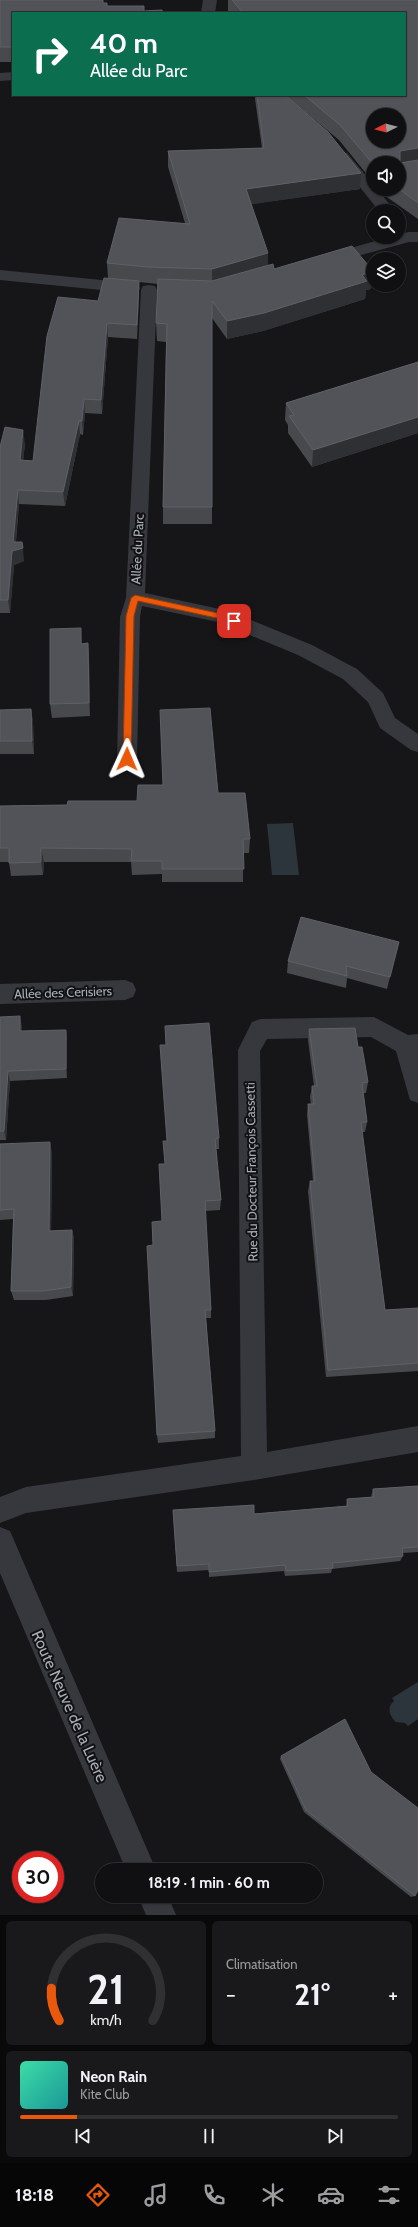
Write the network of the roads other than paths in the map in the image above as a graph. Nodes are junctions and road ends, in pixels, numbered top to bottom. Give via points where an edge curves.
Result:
1 (210, 0) edge
2 (208, 12) edge
3 (12, 76) edge
4 (0, 77) edge
5 (333, 144) edge
6 (366, 176) edge
7 (408, 233) edge
8 (315, 262) edge
9 (0, 275) edge
10 (135, 598) junction
11 (418, 744) edge
12 (127, 759) dead end
13 (125, 990) dead end
14 (0, 994) edge
15 (412, 1045) edge
16 (418, 1094) edge
17 (418, 1439) edge
18 (254, 1467) junction
19 (0, 1510) edge
20 (0, 1541) edge
21 (138, 1863) edge
22 (156, 1903) edge
23 (161, 1915) edge

1 - 2 street
3 - 4 street
5 - 6 street
7 - 8 street
9 - 10 street, Allée du Parc via 157,290
10 - 11 street, Allée du Parc via 222,616 305,650 350,674 376,698 387,723
10 - 12 street via 130,616
13 - 14 street, Allée des Cerisiers
15 - 16 street, Rue du Docteur François Cassetti
15 - 18 street, Rue du Docteur François Cassetti via 374,1027 260,1029 249,1050
17 - 18 street
18 - 19 street via 26,1500
20 - 21 street, Route Neuve de la Luère
22 - 23 street

